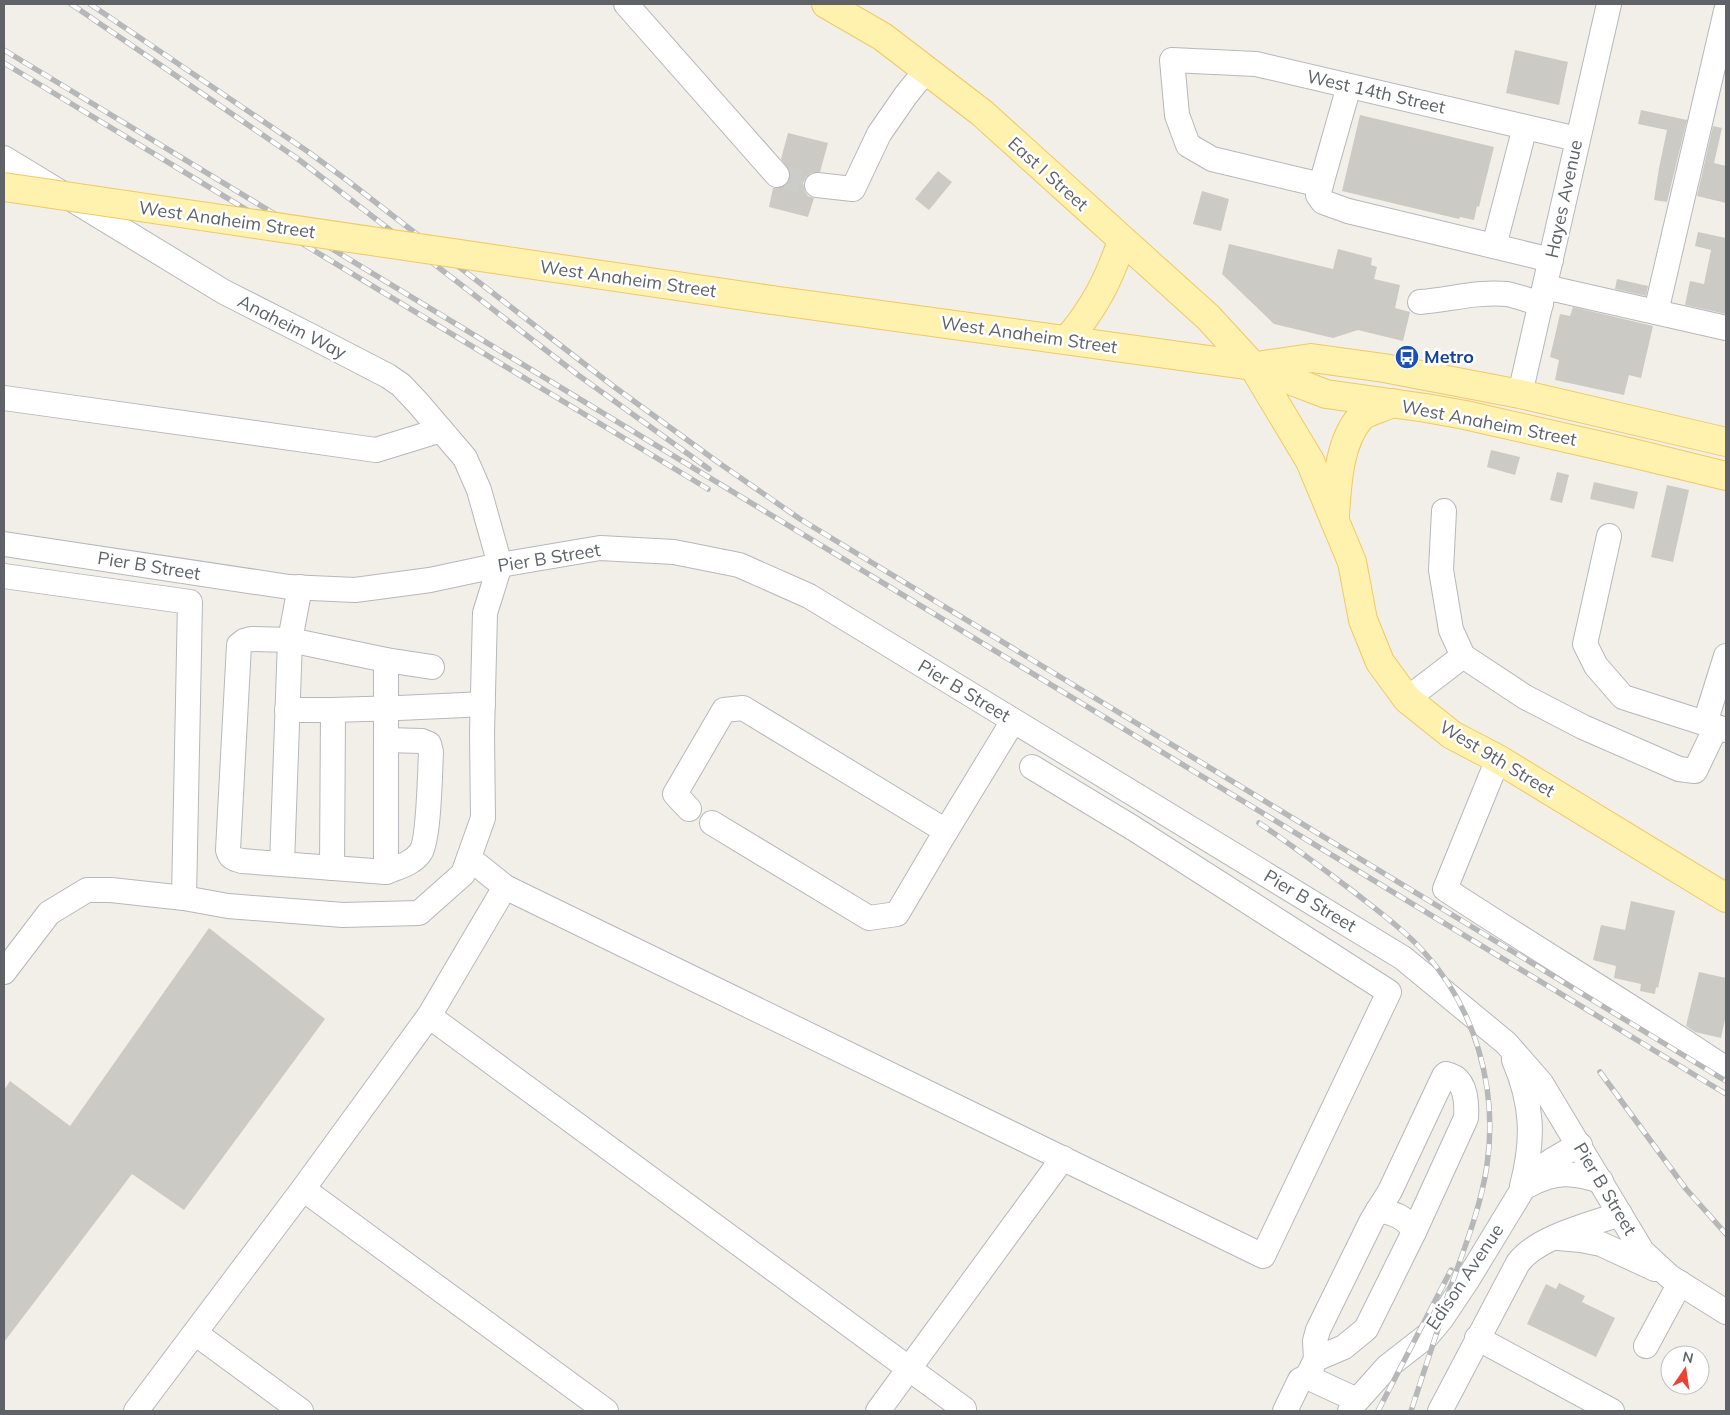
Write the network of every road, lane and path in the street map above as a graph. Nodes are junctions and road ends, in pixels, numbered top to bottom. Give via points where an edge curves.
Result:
1 (626, 4) edge
2 (826, 4) edge
3 (1609, 4) edge
4 (1726, 11) edge
5 (927, 69) junction
6 (1349, 86) junction
7 (1525, 127) junction
8 (1577, 139) junction
9 (4, 158) edge
10 (777, 175) tunnel mouth
11 (817, 185) tunnel mouth
12 (4, 187) edge
13 (1319, 190) junction
14 (1122, 241) junction
15 (1494, 246) junction
16 (1551, 260) junction
17 (1543, 296) junction
18 (1420, 302) dead end
19 (1656, 312) junction
20 (1726, 328) edge
21 (1067, 340) junction
22 (1253, 366) junction
23 (1520, 394) junction
24 (4, 398) edge
25 (1392, 404) junction
26 (441, 430) junction
27 (1726, 442) edge
28 (1726, 476) edge
29 (1444, 511) dead end
30 (1334, 519) junction
31 (1609, 536) dead end
32 (4, 544) edge
33 (500, 565) junction
34 (4, 576) edge
35 (300, 587) junction
36 (290, 640) junction
37 (1463, 656) junction
38 (1726, 656) edge
39 (386, 660) junction
40 (432, 666) dead end
41 (1407, 699) junction
42 (483, 704) junction
43 (385, 709) junction
44 (287, 710) junction
45 (333, 711) junction
46 (1013, 721) junction
47 (1716, 727) edge
48 (386, 740) junction
49 (1498, 759) junction
50 (1032, 767) dead end
51 (689, 809) dead end
52 (712, 823) dead end
53 (946, 831) junction
54 (469, 858) junction
55 (282, 864) junction
56 (332, 868) junction
57 (386, 872) junction
58 (505, 887) junction
59 (184, 898) junction
60 (1726, 898) edge
61 (4, 972) edge
62 (429, 1016) junction
63 (1506, 1043) junction
64 (1726, 1070) edge
65 (1580, 1145) junction
66 (1063, 1158) junction
67 (1600, 1181) junction
68 (303, 1189) junction
69 (1521, 1190) junction
70 (1378, 1210) junction
71 (1620, 1214) junction
72 (1414, 1232) junction
73 (1553, 1238) junction
74 (1675, 1280) junction
75 (1726, 1312) edge
76 (195, 1333) junction
77 (1477, 1338) junction
78 (1646, 1346) dead end
79 (1312, 1368) junction
80 (909, 1370) junction
81 (1353, 1406) edge
82 (964, 1408) dead end
83 (136, 1411) edge
84 (301, 1411) edge
85 (606, 1411) edge
86 (878, 1411) edge
87 (1285, 1411) edge
88 (1440, 1411) edge
89 (1612, 1411) edge

1 - 10 street
2 - 5 main road, East I Street via 883,37
3 - 8 street, Hayes Avenue
4 - 19 street
5 - 11 street via 879,134 853,189
5 - 14 main road, East I Street via 982,113
6 - 7 street, West 14th Street
6 - 13 street
6 - 13 street, West 14th Street via 1256,64 1172,60 1177,115 1188,145 1212,159
7 - 8 street, West 14th Street
7 - 15 street
8 - 16 street, Hayes Avenue
9 - 26 street, Anaheim Way via 224,292 388,376 401,385
12 - 21 main road, West Anaheim Street, bridge
13 - 15 street via 1323,202 1348,211
14 - 21 main road via 1097,301
14 - 22 main road, East I Street via 1208,318
15 - 16 street
16 - 17 street, Hayes Avenue
17 - 18 street via 1474,294
17 - 19 street
17 - 23 street, Hayes Avenue
19 - 20 street
21 - 22 main road, West Anaheim Street
22 - 23 main road, West Anaheim Street via 1311,358 1384,368
22 - 25 main road, West Anaheim Street via 1326,394
22 - 30 main road, West 9th Street via 1310,461
23 - 27 main road, West Anaheim Street
24 - 26 street via 376,450
25 - 28 main road, West Anaheim Street via 1475,417
25 - 30 main road via 1361,417 1346,444 1338,478
26 - 33 street, Anaheim Way via 465,458 479,490
29 - 37 street via 1441,570 1451,630
30 - 41 main road, West 9th Street via 1352,562 1363,620 1380,662
31 - 47 street via 1586,644 1596,666 1623,697
32 - 35 street, Pier B Street
33 - 35 street, Pier B Street via 430,580 355,590
33 - 42 street via 485,613
33 - 46 street, Pier B Street via 600,548 674,552 739,565 809,596
34 - 59 street via 190,602
35 - 36 street
36 - 39 street
36 - 44 street
36 - 55 street via 251,639 239,645 228,850 229,856 235,860
37 - 41 street
37 - 47 street via 1525,696 1583,727 1679,769 1695,771
38 - 47 street
39 - 40 street
39 - 43 street
41 - 49 main road, West 9th Street via 1452,736
42 - 43 street
42 - 54 street via 483,818
43 - 45 street
43 - 48 street
44 - 45 street
44 - 55 street
45 - 56 street
46 - 53 street
46 - 63 street, Pier B Street via 1403,958
48 - 57 street
48 - 57 street via 422,741 429,744 431,752 426,836 421,852 407,864
49 - 60 main road, West 9th Street
49 - 64 street via 1445,889 1669,1030
50 - 66 street via 1389,992 1263,1256
51 - 53 street via 675,794 724,710 743,708
52 - 53 street via 868,918 897,914
54 - 58 street
54 - 59 street via 463,874 419,913 343,914 228,906
55 - 56 street
56 - 57 street
58 - 62 street
58 - 66 street
59 - 61 street via 87,890 49,913
62 - 68 street
62 - 80 street
63 - 65 street, Pier B Street via 1541,1083
63 - 69 street via 1529,1110 1531,1138
65 - 67 street, Pier B Street
65 - 69 street, Edison Avenue via 1543,1165
66 - 80 street
67 - 69 street via 1567,1173 1542,1178
67 - 71 street, Pier B Street
68 - 76 street
68 - 85 street
69 - 81 street, Edison Avenue via 1442,1318 1428,1335 1387,1368
70 - 72 street via 1398,1216
70 - 72 street via 1444,1076 1453,1076 1467,1099 1466,1118
70 - 79 street via 1318,1330
71 - 73 street
71 - 74 street, Pier B Street via 1642,1250
72 - 79 street via 1366,1329
73 - 74 street via 1600,1244
73 - 77 street via 1524,1254
74 - 75 street, Pier B Street
74 - 78 street
76 - 83 street
76 - 84 street
77 - 88 street
77 - 89 street
79 - 81 street
79 - 87 street via 1300,1380
80 - 82 street
80 - 86 street

